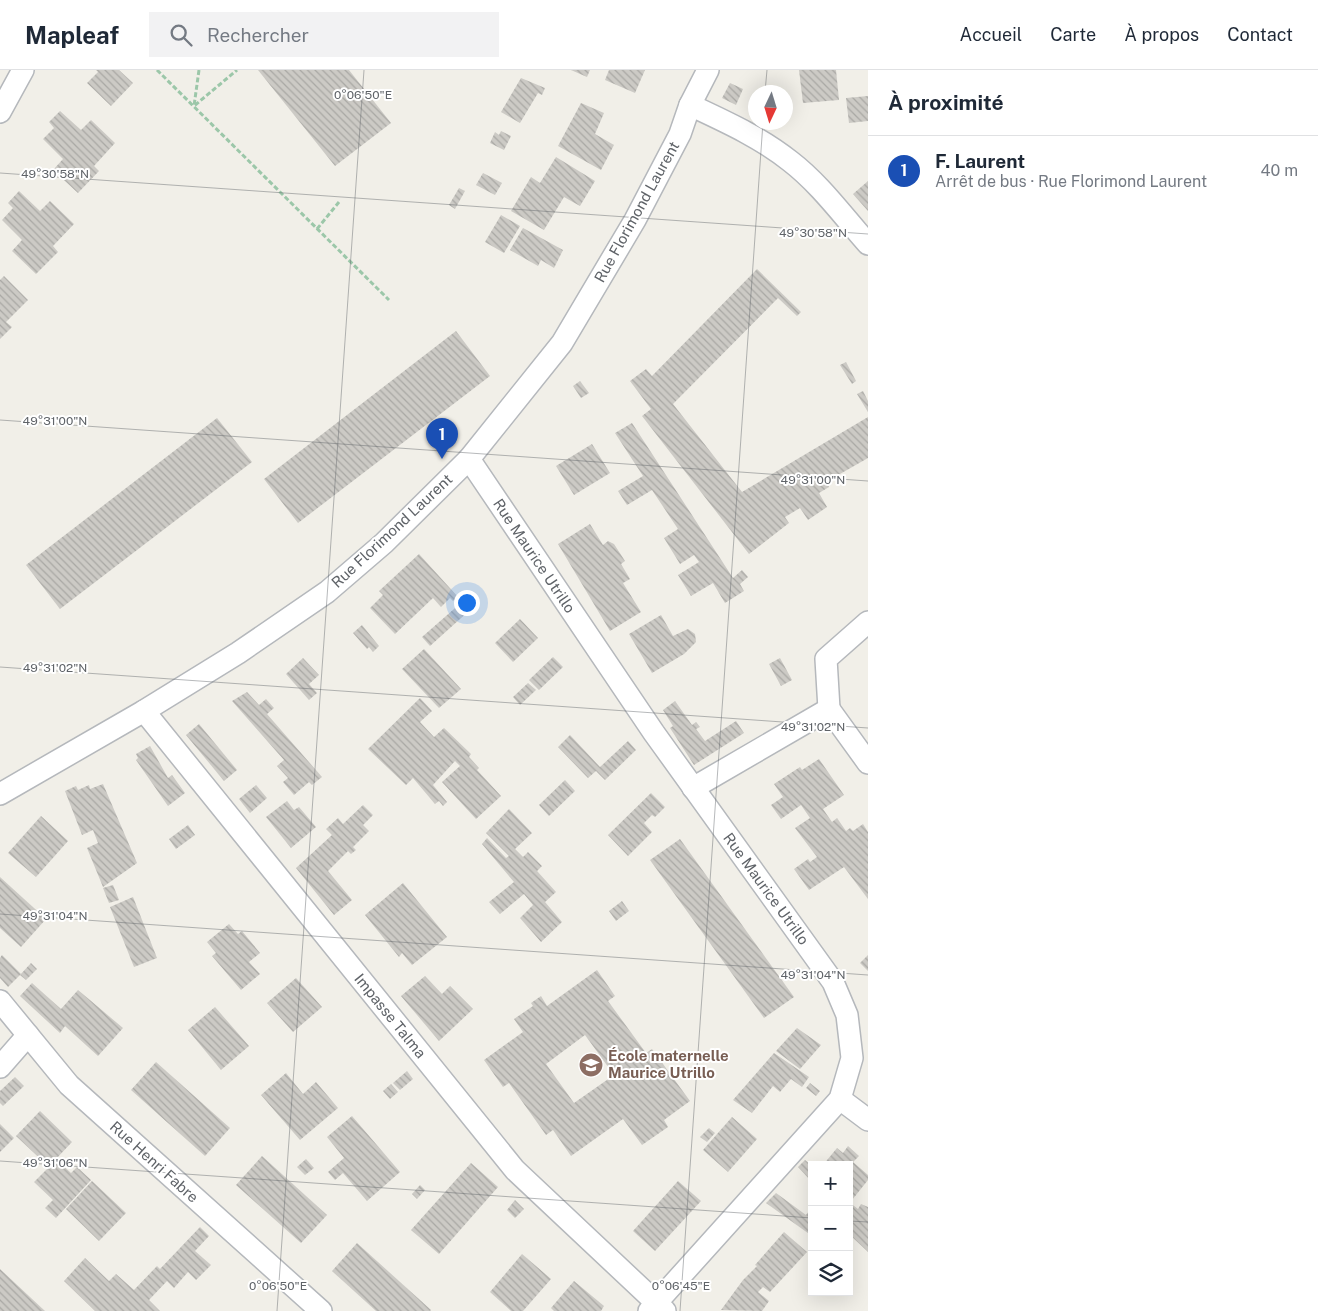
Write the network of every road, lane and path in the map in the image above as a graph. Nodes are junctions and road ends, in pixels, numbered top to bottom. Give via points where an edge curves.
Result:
1 (23, 70) edge
2 (157, 70) edge
3 (199, 70) edge
4 (237, 70) edge
5 (708, 70) edge
6 (690, 104) junction
7 (194, 106) junction
8 (0, 112) edge
9 (338, 202) dead end
10 (317, 229) junction
11 (868, 244) edge
12 (389, 300) dead end
13 (468, 459) junction
14 (868, 622) edge
15 (829, 709) junction
16 (144, 711) junction
17 (868, 763) edge
18 (694, 788) junction
19 (0, 794) edge
20 (0, 1001) edge
21 (28, 1035) junction
22 (0, 1067) edge
23 (840, 1099) junction
24 (868, 1120) edge
25 (657, 1308) edge
26 (321, 1311) edge

1 - 8 street
2 - 7 path
3 - 7 path
4 - 7 path
5 - 6 street, Rue Florimond Laurent
6 - 11 street via 748,133 790,161 824,193
6 - 13 street, Rue Florimond Laurent via 680,134 635,220 562,343
7 - 10 path
9 - 10 path
10 - 12 path
13 - 16 street, Rue Florimond Laurent via 384,543 327,592 238,654
13 - 18 street, Rue Maurice Utrillo
14 - 15 street via 826,659
15 - 17 street
15 - 18 street
16 - 19 street, Rue Florimond Laurent
16 - 25 street, Impasse Talma via 515,1170
18 - 23 street, Rue Maurice Utrillo via 833,982 847,1015 852,1058
20 - 21 street, Rue Henri Fabre
21 - 22 street
21 - 26 street, Rue Henri Fabre via 69,1085
23 - 24 street
23 - 25 street, Rue Maurice Utrillo

